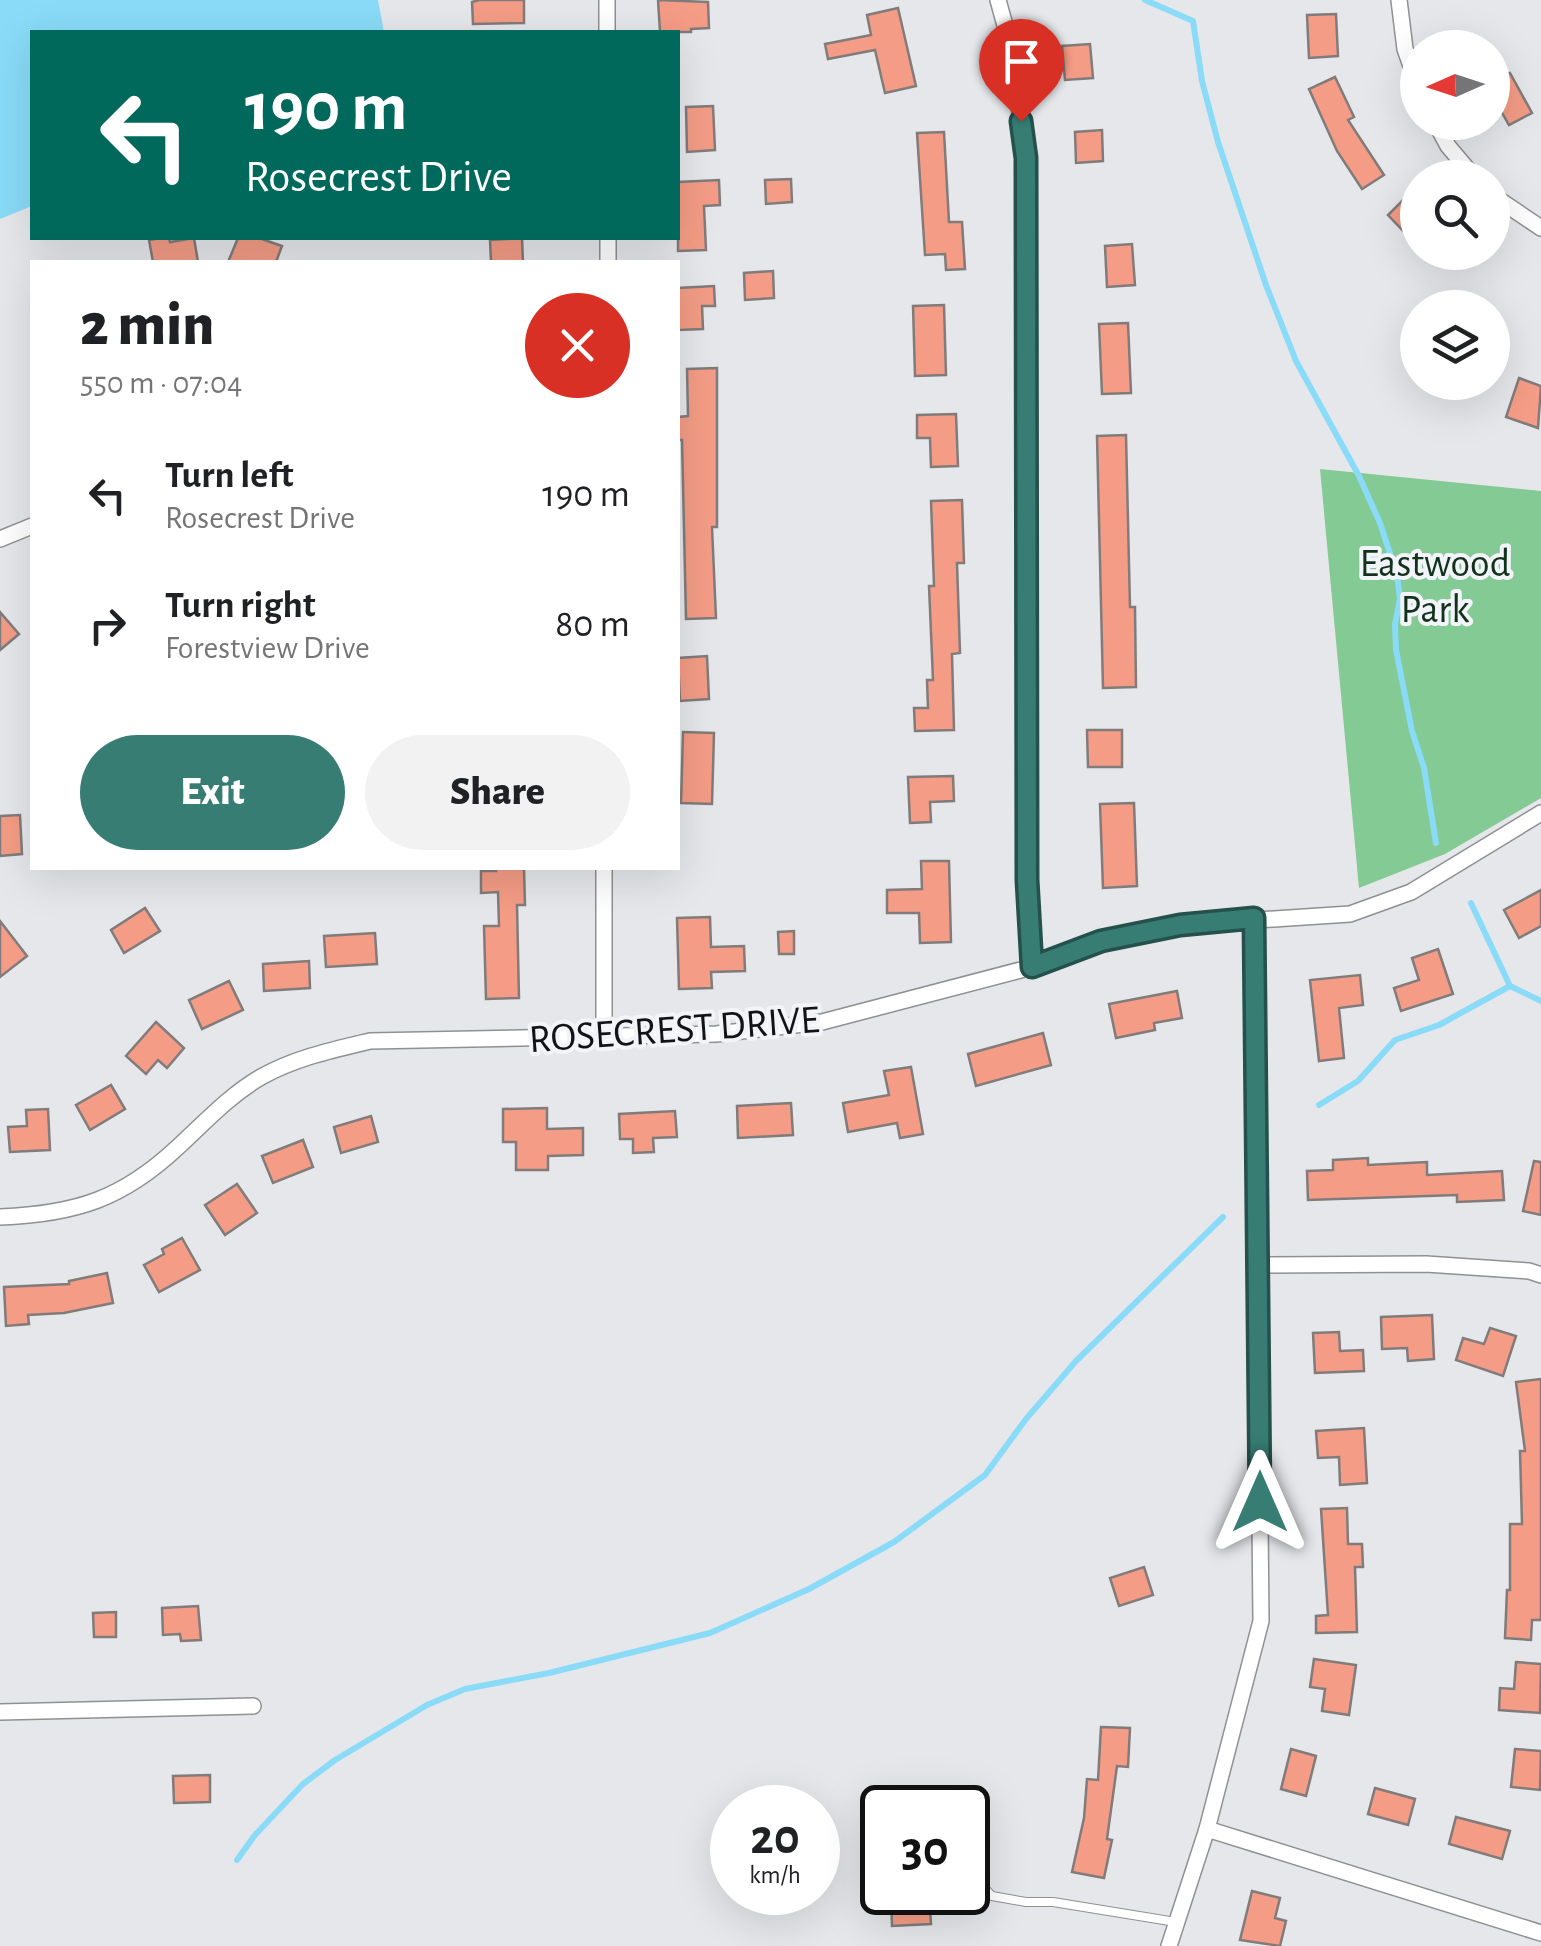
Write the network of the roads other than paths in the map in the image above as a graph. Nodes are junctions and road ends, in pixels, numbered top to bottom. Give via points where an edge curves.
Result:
1 (607, 0) edge
2 (998, 0) edge
3 (1399, 0) edge
4 (607, 30) edge
5 (1403, 30) edge
6 (1445, 140) edge
7 (1460, 160) edge
8 (1510, 207) edge
9 (1541, 228) edge
10 (30, 527) edge
11 (0, 539) edge
12 (1541, 814) edge
13 (604, 870) edge
14 (1254, 918) junction
15 (1032, 967) junction
16 (604, 1037) junction
17 (0, 1217) edge
18 (1258, 1266) junction
19 (1541, 1275) edge
20 (253, 1706) dead end
21 (0, 1712) edge
22 (1207, 1828) junction
23 (990, 1894) edge
24 (1176, 1922) junction
25 (1541, 1934) edge
26 (1168, 1946) edge

1 - 4 street
2 - 15 street via 1026,158
3 - 5 street
6 - 7 street
8 - 9 street
10 - 11 street
12 - 14 street, ROSECREST DRIVE via 1411,892 1350,914
13 - 16 street
14 - 15 street, ROSECREST DRIVE via 1101,941
14 - 18 street
15 - 16 street, ROSECREST DRIVE via 822,1022
16 - 17 street, ROSECREST DRIVE via 370,1041 318,1053 259,1078 136,1182 50,1216
18 - 19 street via 1426,1264
18 - 22 street via 1261,1621
20 - 21 street
22 - 24 street
22 - 25 street
23 - 24 lane
24 - 26 street

